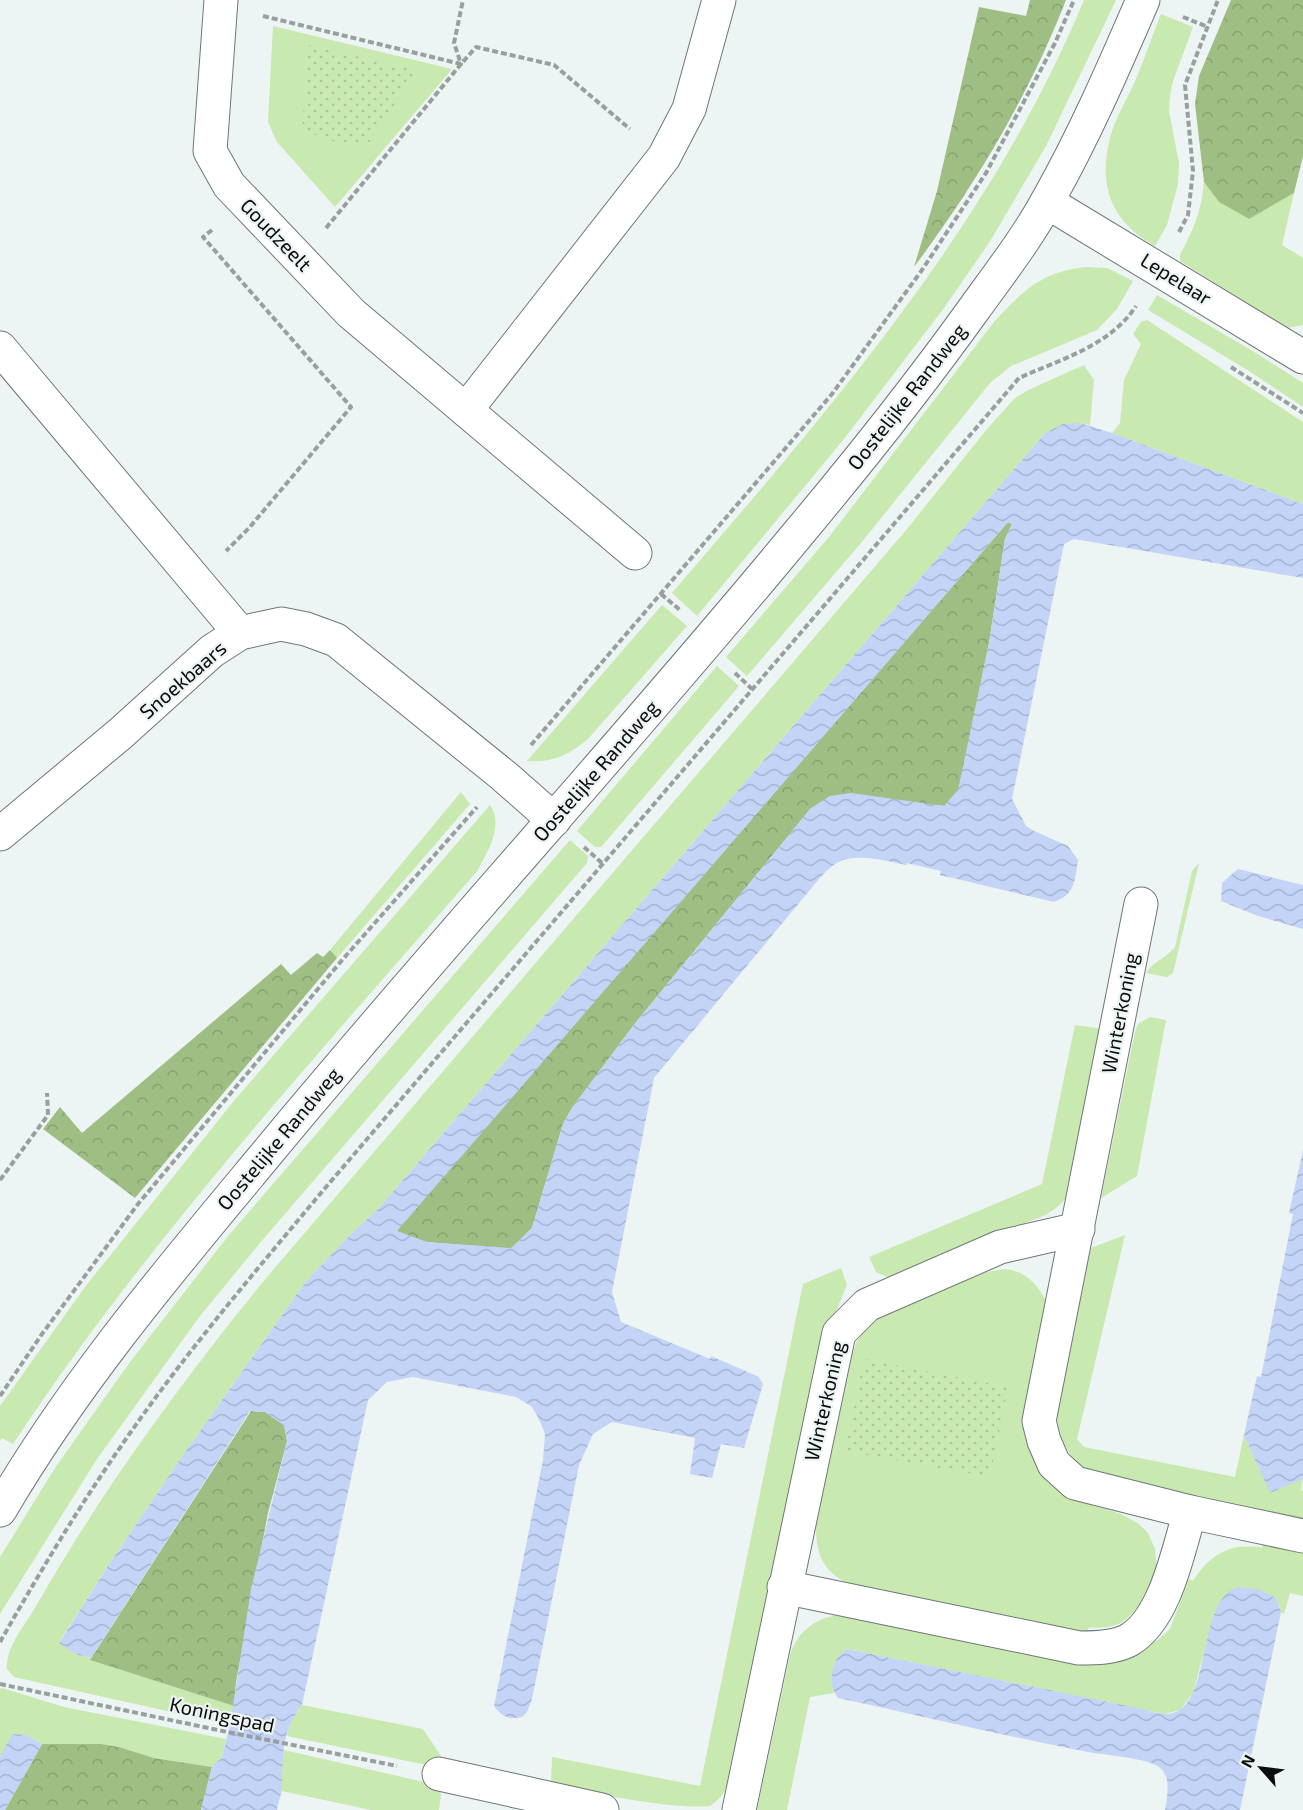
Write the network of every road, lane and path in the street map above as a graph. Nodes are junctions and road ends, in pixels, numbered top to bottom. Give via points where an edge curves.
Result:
1 (463, 0) edge
2 (719, 0) edge
3 (1074, 0) edge
4 (1143, 0) edge
5 (1218, 0) edge
6 (221, 3) edge
7 (461, 64) junction
8 (664, 157) junction
9 (1047, 202) junction
10 (246, 204) junction
11 (299, 259) junction
12 (1161, 269) junction
13 (0, 348) edge
14 (1303, 357) edge
15 (466, 410) junction
16 (634, 553) dead end
17 (195, 580) junction
18 (240, 633) junction
19 (504, 776) junction
20 (554, 820) junction
21 (0, 834) edge
22 (1141, 904) dead end
23 (47, 1093) dead end
24 (0, 1180) edge
25 (1078, 1229) junction
26 (0, 1396) edge
27 (0, 1510) edge
28 (1190, 1512) junction
29 (1303, 1536) edge
30 (784, 1587) junction
31 (0, 1642) edge
32 (0, 1684) edge
33 (439, 1774) joint
34 (602, 1810) edge
35 (739, 1810) edge

1 - 7 path via 454,43
2 - 8 street via 689,109
3 - 19 path via 1055,44 986,172 922,270 832,394
4 - 9 street, Oostelijke Randweg via 1097,105
5 - 12 path via 1185,85 1193,171 1188,214
6 - 7 path
6 - 10 street, Goudzeelt via 210,151 229,185
7 - 8 path via 476,46 554,65
7 - 11 path
8 - 15 street
9 - 12 street, Lepelaar
9 - 20 street, Oostelijke Randweg via 997,278 887,426
10 - 11 street, Goudzeelt
10 - 17 path via 203,237 351,407 249,528
11 - 15 street, Goudzeelt via 351,313
12 - 14 street, Lepelaar
12 - 31 path via 1127,320 1100,342 1019,378 326,1187 238,1292 117,1451
13 - 17 street
15 - 16 street, Goudzeelt
17 - 18 street
18 - 19 street, Snoekbaars via 281,624 336,640
18 - 21 street, Snoekbaars via 212,651
19 - 20 street, Snoekbaars
19 - 26 path via 343,959 138,1204
20 - 27 street, Oostelijke Randweg via 288,1127 124,1328
22 - 25 street, Winterkoning
23 - 24 path via 48,1115
25 - 28 street, Winterkoning via 1039,1421 1044,1441 1054,1464 1075,1483
25 - 30 street, Winterkoning via 1000,1247 877,1300 839,1333
28 - 29 street, Winterkoning
28 - 30 street via 1166,1590 1147,1624 1128,1640 1102,1647 1078,1648
30 - 35 street, Winterkoning
32 - 33 path, Koningspad
33 - 34 street

